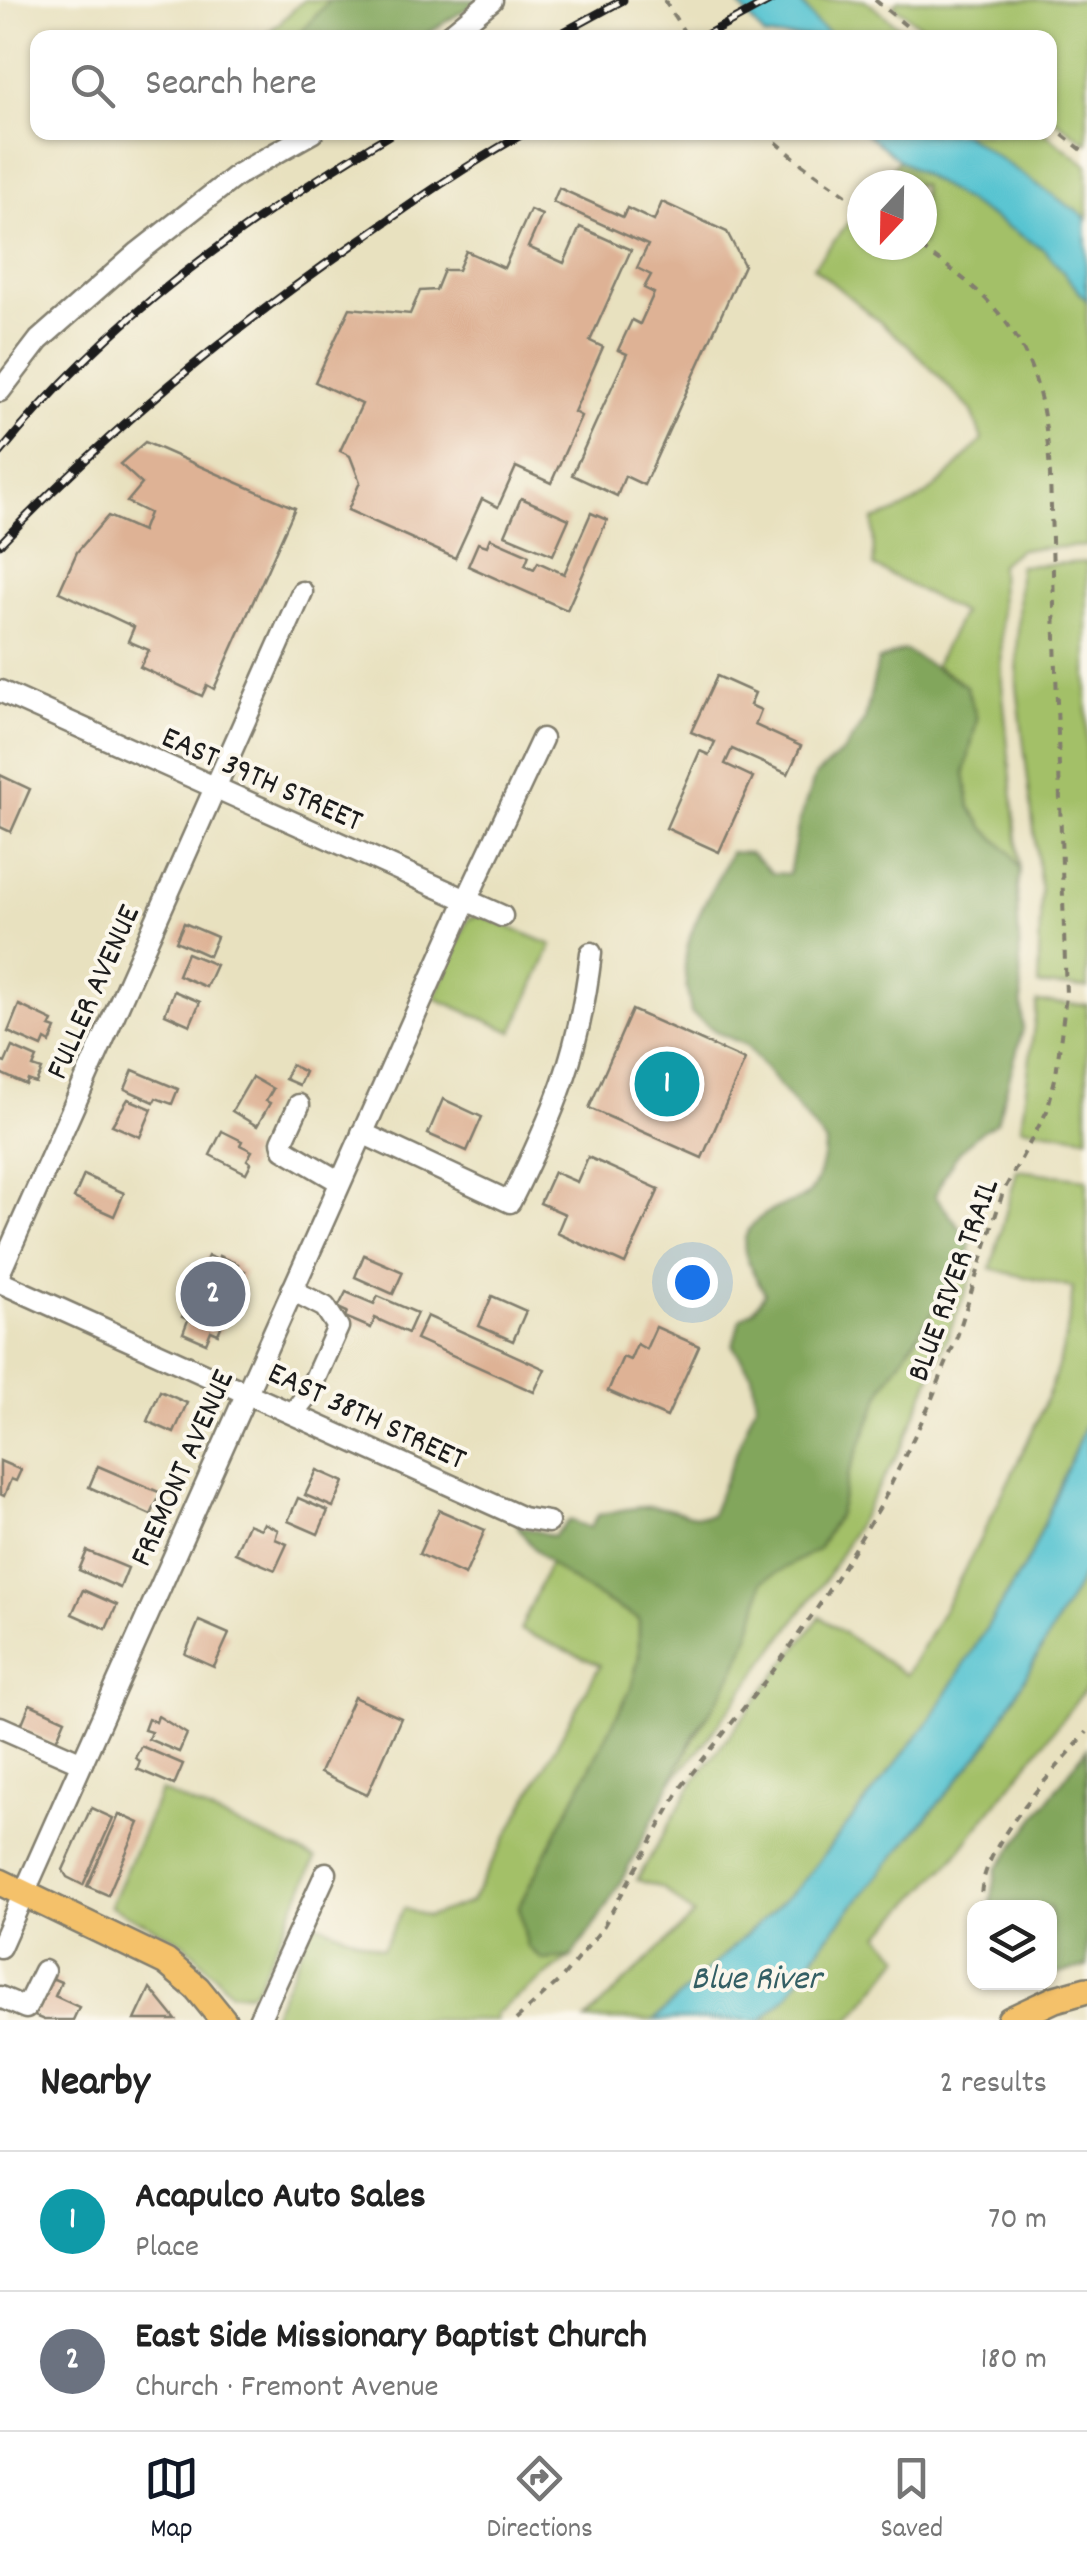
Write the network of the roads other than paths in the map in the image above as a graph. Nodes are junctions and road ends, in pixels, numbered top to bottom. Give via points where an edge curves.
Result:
1 (492, 0) edge
2 (456, 30) edge
3 (299, 140) edge
4 (0, 390) edge
5 (302, 592) dead end
6 (0, 690) edge
7 (542, 739) dead end
8 (212, 788) junction
9 (466, 901) junction
10 (502, 916) dead end
11 (590, 953) dead end
12 (299, 1105) dead end
13 (362, 1133) junction
14 (340, 1182) junction
15 (0, 1272) edge
16 (0, 1282) edge
17 (292, 1290) junction
18 (246, 1392) junction
19 (293, 1413) junction
20 (548, 1522) dead end
21 (0, 1727) edge
22 (82, 1763) junction
23 (326, 1874) dead end
24 (0, 1882) edge
25 (24, 1893) junction
26 (0, 1947) edge
27 (44, 1971) dead end
28 (1087, 1990) edge
29 (0, 1997) edge
30 (223, 2020) edge
31 (259, 2020) edge
32 (1010, 2020) edge

1 - 2 street
3 - 4 street via 237,175 139,252 39,340
5 - 8 street, FULLER AVENUE
6 - 8 street, EAST 39TH STREET
7 - 9 street, FREMONT AVENUE
8 - 9 street, EAST 39TH STREET
8 - 15 street, FULLER AVENUE
9 - 10 street, EAST 39TH STREET
9 - 13 street, FREMONT AVENUE
11 - 13 street via 571,1062 510,1202
12 - 14 street via 284,1150
13 - 14 street, FREMONT AVENUE
14 - 17 street, FREMONT AVENUE
16 - 18 street, EAST 38TH STREET
17 - 18 street, FREMONT AVENUE
17 - 19 street via 325,1307 338,1327
18 - 19 street, EAST 38TH STREET
18 - 22 street, FREMONT AVENUE
19 - 20 street, EAST 38TH STREET via 523,1518
21 - 22 street
22 - 25 street, FREMONT AVENUE
23 - 31 street
24 - 25 main road
25 - 26 street, FREMONT AVENUE
25 - 30 main road via 166,1962
27 - 29 street via 26,2008
28 - 32 main road

